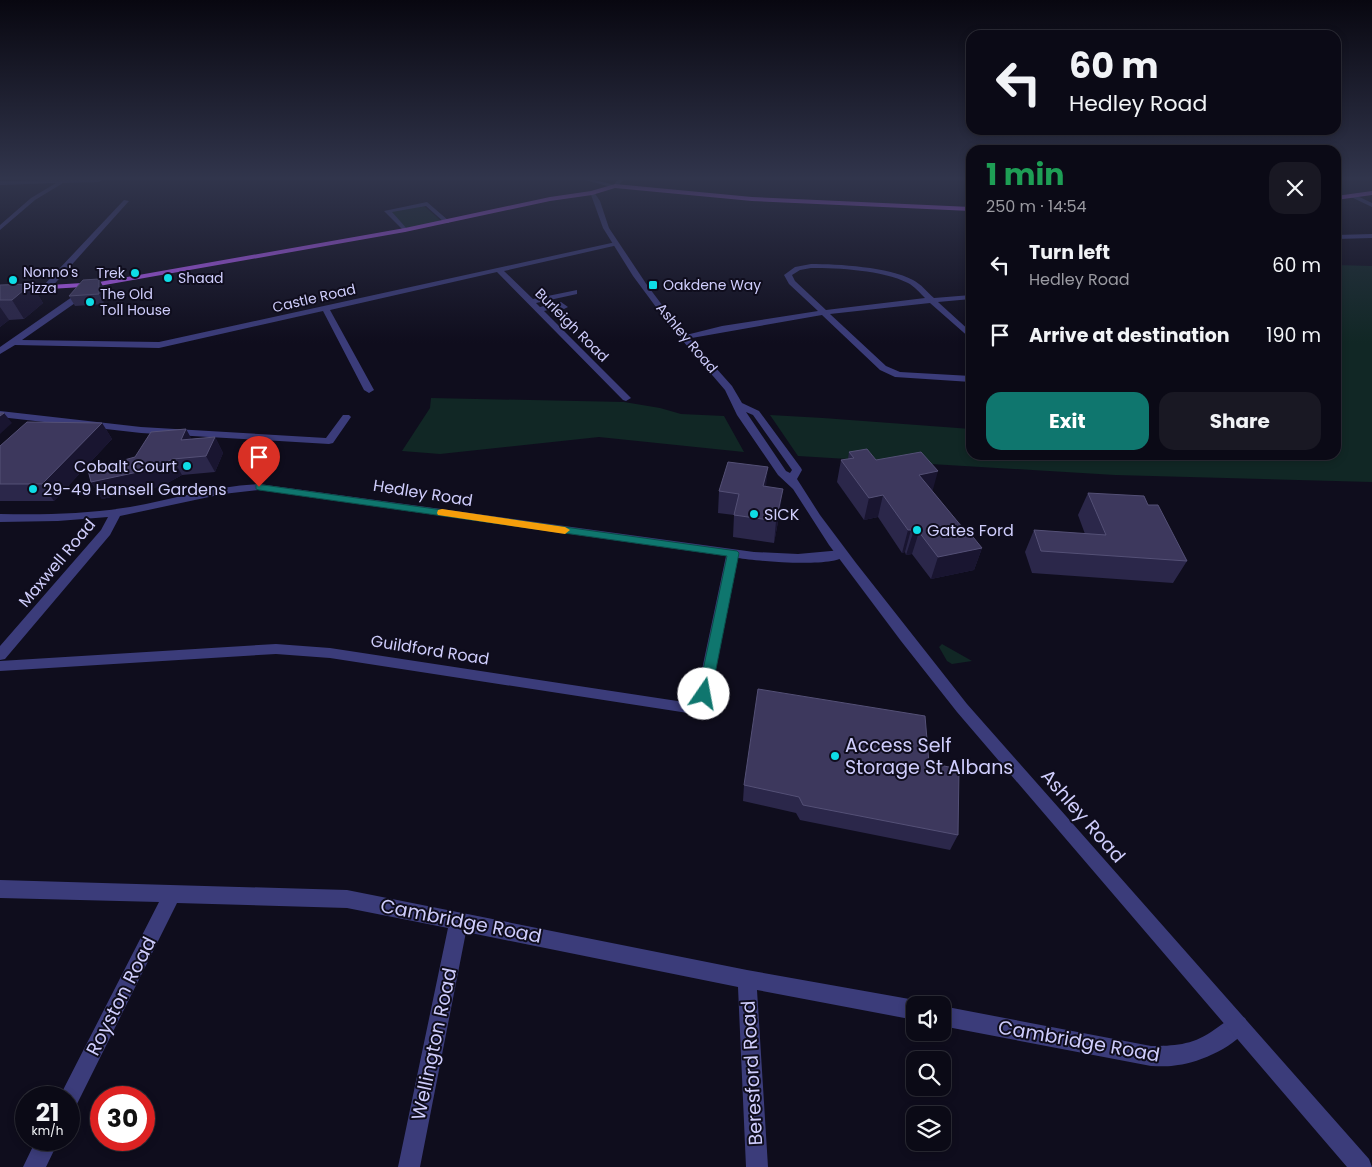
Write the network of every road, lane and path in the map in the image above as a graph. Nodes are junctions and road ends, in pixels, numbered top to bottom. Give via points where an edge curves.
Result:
1 (95, 234) edge
2 (380, 234) edge
3 (610, 234) edge
4 (1372, 236) edge
5 (1341, 237) edge
6 (616, 244) junction
7 (499, 270) junction
8 (85, 286) junction
9 (46, 288) junction
10 (0, 290) edge
11 (574, 292) dead end
12 (966, 297) edge
13 (933, 300) junction
14 (531, 302) junction
15 (564, 307) dead end
16 (325, 308) junction
17 (538, 310) junction
18 (822, 312) junction
19 (966, 331) edge
20 (686, 336) junction
21 (14, 342) junction
22 (0, 351) edge
23 (966, 379) edge
24 (369, 390) dead end
25 (626, 398) dead end
26 (740, 405) junction
27 (0, 414) edge
28 (346, 416) dead end
29 (792, 478) junction
30 (116, 513) junction
31 (0, 518) edge
32 (733, 553) junction
33 (842, 554) junction
34 (0, 655) edge
35 (0, 666) edge
36 (0, 889) edge
37 (173, 894) junction
38 (459, 921) junction
39 (747, 979) junction
40 (906, 1008) edge
41 (951, 1018) edge
42 (1238, 1025) junction
43 (76, 1086) edge
44 (42, 1151) edge
45 (34, 1167) edge
46 (409, 1167) edge
47 (757, 1167) edge
48 (1361, 1167) edge

1 - 9 street
2 - 8 main road
3 - 6 street, Ashley Road
4 - 5 street
6 - 7 street, Castle Road
6 - 20 street, Ashley Road via 670,321
7 - 14 street, Burleigh Road
7 - 16 street, Castle Road
8 - 9 main road
8 - 21 street via 75,299
9 - 10 main road
11 - 14 street
12 - 13 street
13 - 18 street
13 - 18 street via 912,282 888,274 814,266 790,272 788,275 792,282
13 - 19 street
14 - 17 street, Burleigh Road
15 - 17 street via 561,304
16 - 21 street, Castle Road via 159,345
16 - 24 street
17 - 25 street, Burleigh Road
18 - 20 street
18 - 23 street via 883,368 898,375
20 - 26 street, Ashley Road via 691,347
21 - 22 street
26 - 29 street, Ashley Road via 742,415 782,473
26 - 29 street, Ashley Road via 756,413 797,470
27 - 28 street via 141,430 329,441
29 - 33 street, Ashley Road
30 - 31 street, Hedley Road via 44,519
30 - 32 street, Hedley Road via 240,487 259,487
30 - 34 street, Maxwell Road via 106,532
32 - 33 street, Hedley Road via 783,559
32 - 35 street, Guildford Road via 704,694 700,702 691,707 330,653 276,649
33 - 42 street, Ashley Road via 962,708
36 - 37 street, Cambridge Road
37 - 38 street, Cambridge Road via 348,899
37 - 43 street, Royston Road
38 - 39 street, Cambridge Road
38 - 46 street, Wellington Road
39 - 40 street, Cambridge Road
39 - 47 street, Beresford Road
41 - 42 street, Cambridge Road via 1162,1058 1189,1054 1214,1044
42 - 48 street, Ashley Road
44 - 45 street

